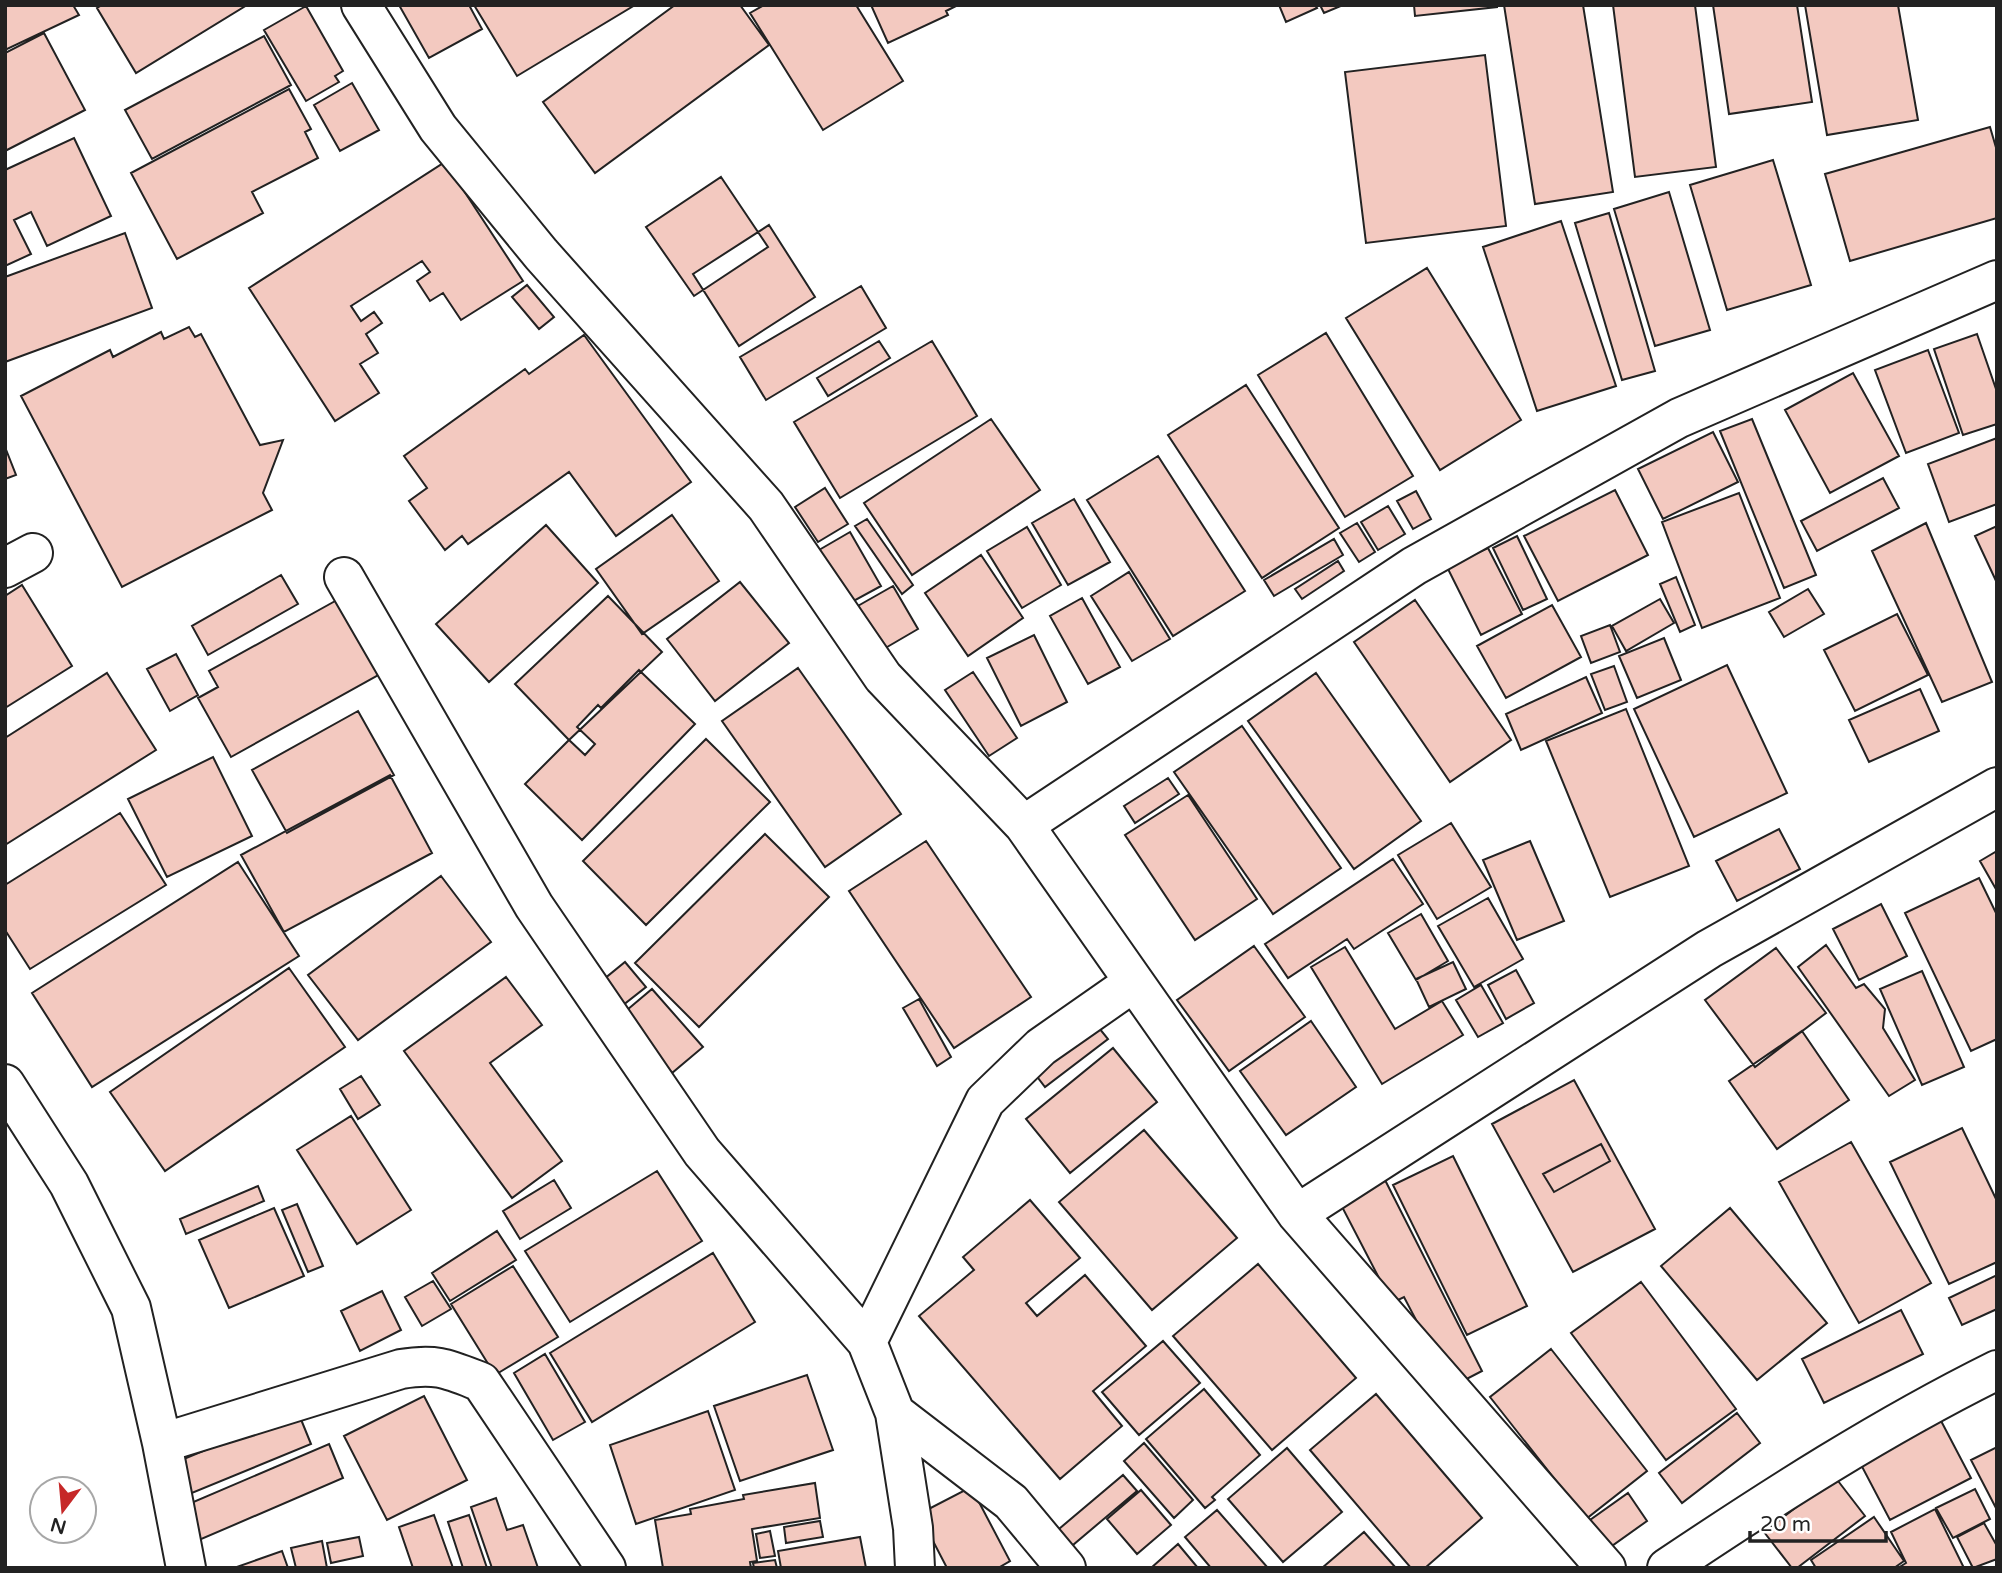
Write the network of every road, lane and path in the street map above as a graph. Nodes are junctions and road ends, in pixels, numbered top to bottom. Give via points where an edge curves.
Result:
1 (361, 5) edge
2 (1997, 280) edge
3 (344, 577) dead end
4 (1997, 787) edge
5 (1024, 825) junction
6 (1134, 982) junction
7 (5, 1084) edge
8 (1297, 1214) junction
9 (867, 1342) junction
10 (1997, 1370) edge
11 (895, 1413) junction
12 (162, 1443) junction
13 (186, 1568) edge
14 (606, 1568) edge
15 (915, 1568) edge
16 (1066, 1568) edge
17 (1606, 1568) edge
18 (1667, 1568) edge

1 - 5 street via 438,128 541,254 766,506 883,677
2 - 5 street via 1679,418 1426,559
3 - 9 street via 549,929 702,1153
4 - 8 street via 1709,949
5 - 6 street
6 - 8 street
6 - 9 street via 1041,1046 985,1101
7 - 12 street via 69,1184 131,1308
8 - 17 street
9 - 11 street
10 - 18 street via 1937,1399
11 - 15 street
11 - 16 street via 1011,1502
12 - 13 street
12 - 14 street via 401,1369 428,1365 449,1369 481,1382

